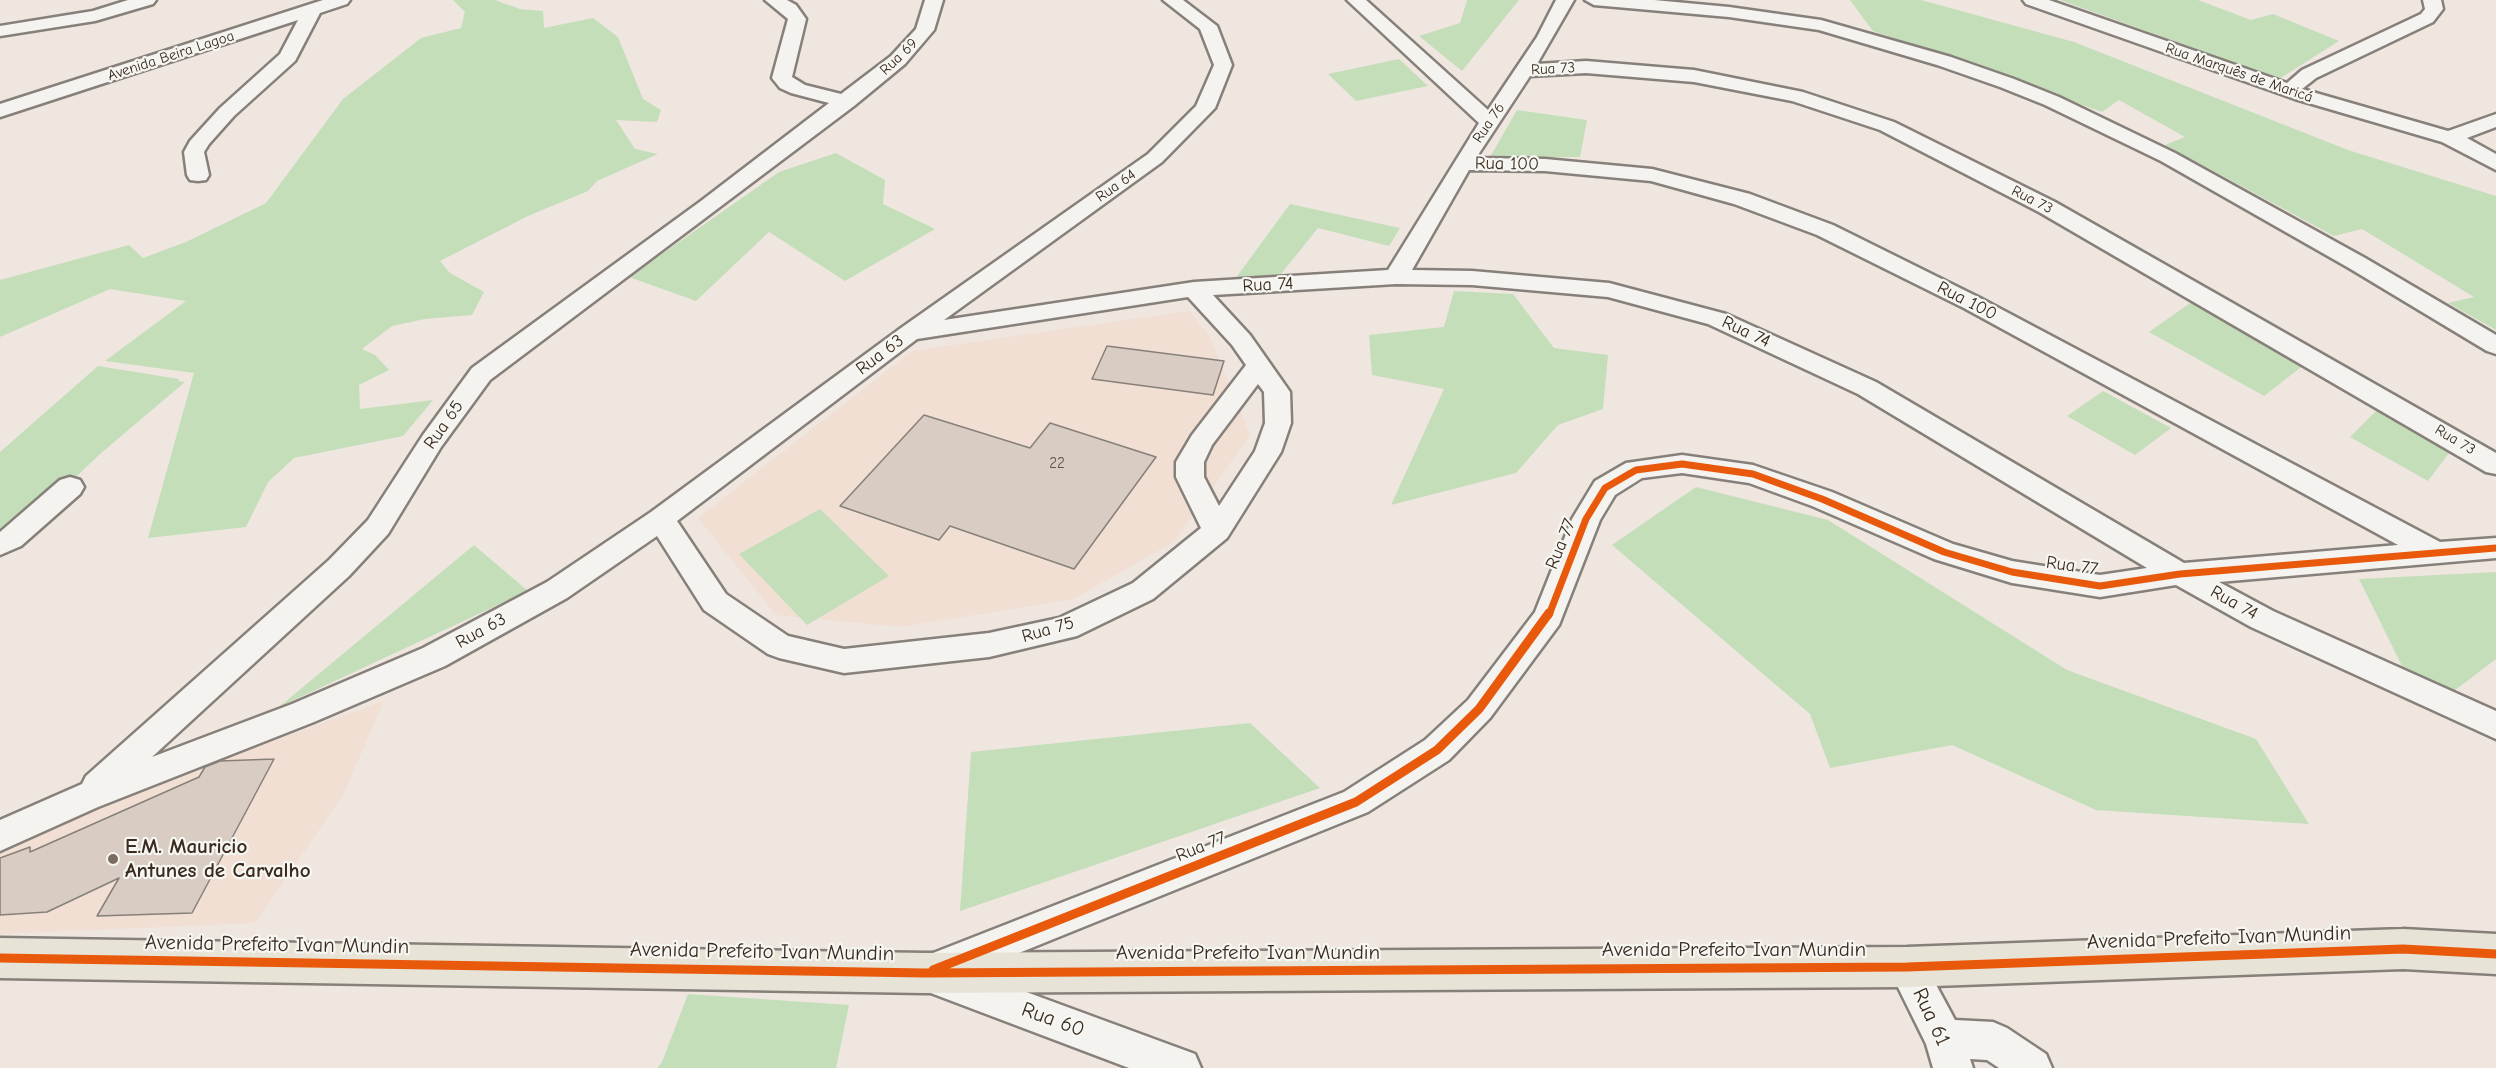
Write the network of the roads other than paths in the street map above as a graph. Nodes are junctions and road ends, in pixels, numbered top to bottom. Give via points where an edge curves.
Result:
1 (147, 0) edge
2 (341, 0) edge
3 (774, 0) edge
4 (934, 0) edge
5 (1172, 0) edge
6 (1356, 0) edge
7 (1565, 0) edge
8 (1594, 0) edge
9 (2032, 0) edge
10 (2432, 0) edge
11 (313, 9) junction
12 (0, 31) edge
13 (1523, 71) junction
14 (2290, 91) junction
15 (847, 102) junction
16 (0, 111) edge
17 (2496, 120) edge
18 (1490, 123) junction
19 (2449, 138) junction
20 (2494, 160) edge
21 (1462, 164) junction
22 (198, 175) dead end
23 (1396, 277) junction
24 (1194, 289) junction
25 (910, 333) junction
26 (2496, 346) edge
27 (1259, 365) junction
28 (2496, 465) edge
29 (70, 487) dead end
30 (662, 519) junction
31 (1216, 531) junction
32 (0, 545) edge
33 (2496, 548) edge
34 (2434, 552) junction
35 (2180, 574) junction
36 (2496, 726) edge
37 (86, 797) junction
38 (0, 836) edge
39 (2496, 954) edge
40 (0, 958) edge
41 (1907, 967) junction
42 (925, 973) junction
43 (1949, 1054) edge
44 (1181, 1068) edge
45 (2032, 1068) edge

1 - 12 street via 95,16
2 - 11 street, Avenida Beira Lagoa
3 - 15 street via 790,9 797,19 782,78 798,89
4 - 15 street, Rua 69 via 925,30 898,60
5 - 25 street, Rua 64 via 1208,26 1223,65 1205,108 1155,158
6 - 18 street
7 - 13 street, Rua 76
8 - 26 street via 1821,25 2007,83 2168,158
9 - 14 street, Rua Marquês de Maricá
10 - 14 street via 2434,9 2427,18 2309,74
11 - 16 street, Avenida Beira Lagoa
11 - 22 street via 288,57 226,112 200,141 194,152
13 - 18 street, Rua 76
13 - 28 street, Rua 73 via 1586,67 1694,76 1796,96 1887,126 2047,207
14 - 19 street, Rua Marquês de Maricá
15 - 37 street, Rua 65 via 481,374 432,441 378,527 339,568
17 - 19 street
18 - 21 street, Rua 76
19 - 20 street, Rua Marquês de Maricá
21 - 23 street, Rua 76
21 - 34 street, Rua 100 via 1545,165 1652,175 1742,199 1825,230 1972,303
23 - 24 street, Rua 74
23 - 35 street, Rua 74 via 1472,278 1609,290 1717,318 1867,388
24 - 25 street, Rua 74
24 - 27 street, Rua 75
25 - 30 street, Rua 63
27 - 31 street, Rua 75 via 1277,392 1278,423 1268,452
27 - 31 street via 1201,441 1190,462 1190,477
29 - 32 street
30 - 31 street, Rua 75 via 715,602 779,646 844,661 989,645 1066,628 1143,591
30 - 37 street, Rua 63 via 557,590 434,657 303,713
33 - 34 street, Rua 77
34 - 35 street, Rua 77
35 - 36 street, Rua 74 via 2262,619
35 - 42 street, Rua 77 via 2100,586 2012,572 1944,552 1753,474 1682,464 1636,470 1605,488 1586,519 1548,617 1479,709 1437,750 1356,802
37 - 38 street, Rua 63
39 - 41 main road, Avenida Prefeito Ivan Mundin via 2403,949
40 - 42 main road, Avenida Prefeito Ivan Mundin
41 - 42 main road, Avenida Prefeito Ivan Mundin
41 - 43 street, Rua 61
42 - 44 street, Rua 60
43 - 45 street via 1993,1041

